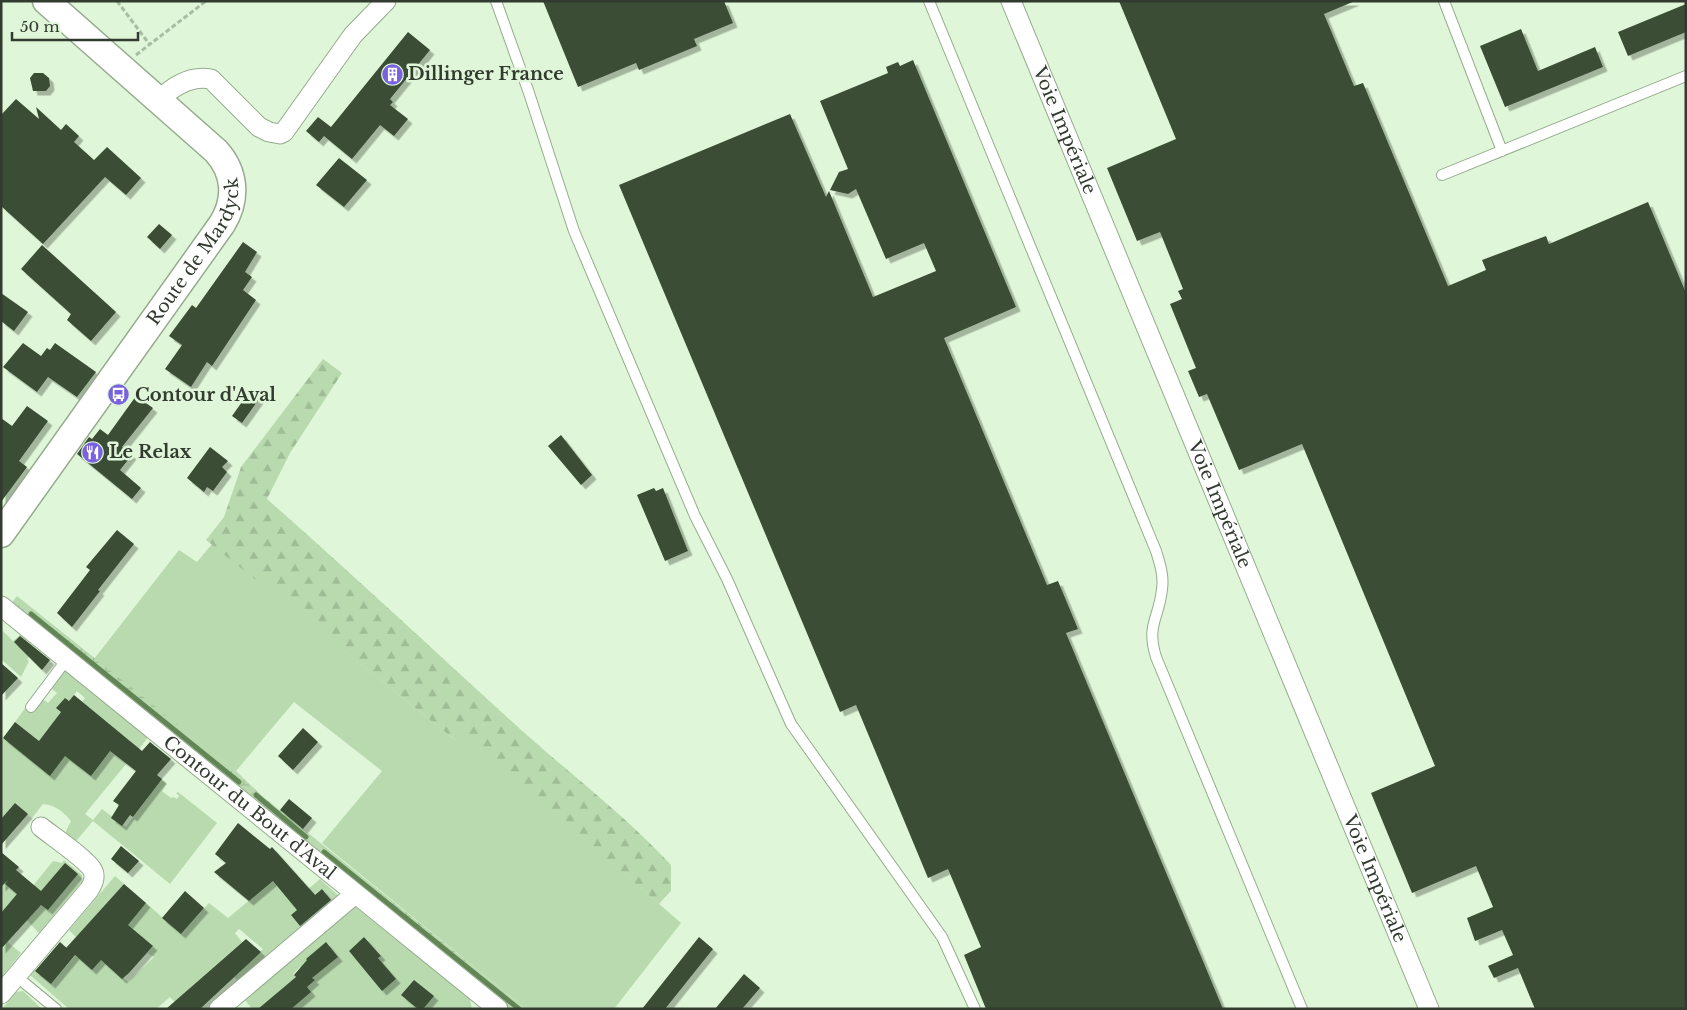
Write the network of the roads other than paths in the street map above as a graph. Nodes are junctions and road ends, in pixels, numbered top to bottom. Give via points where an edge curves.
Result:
1 (46, 1) edge
2 (386, 1) edge
3 (496, 1) edge
4 (929, 1) edge
5 (1011, 1) edge
6 (1444, 1) edge
7 (1686, 76) edge
8 (158, 101) junction
9 (1502, 151) junction
10 (1442, 175) dead end
11 (1, 534) edge
12 (1, 606) edge
13 (67, 659) junction
14 (31, 707) dead end
15 (41, 827) dead end
16 (355, 894) junction
17 (16, 976) junction
18 (1, 994) edge
19 (494, 1008) edge
20 (56, 1009) edge
21 (218, 1009) edge
22 (975, 1009) edge
23 (1302, 1009) edge
24 (1429, 1009) edge

1 - 8 main road, Route de Mardyck
2 - 8 street via 354,35 280,134 259,127 211,79 179,84
3 - 22 lane via 574,231 699,526 727,579 791,724 942,937
4 - 23 lane via 1156,551 1163,578 1152,626 1152,646
5 - 24 street, Voie Impériale
6 - 9 lane
7 - 9 lane
8 - 11 main road, Route de Mardyck via 222,159 232,185 229,212
9 - 10 lane
12 - 13 street, Contour du Bout d'Aval
13 - 14 lane
13 - 16 street, Contour du Bout d'Aval
15 - 17 street via 90,867 94,880
16 - 19 street, Contour du Bout d'Aval
16 - 21 street
17 - 18 street
17 - 20 lane

